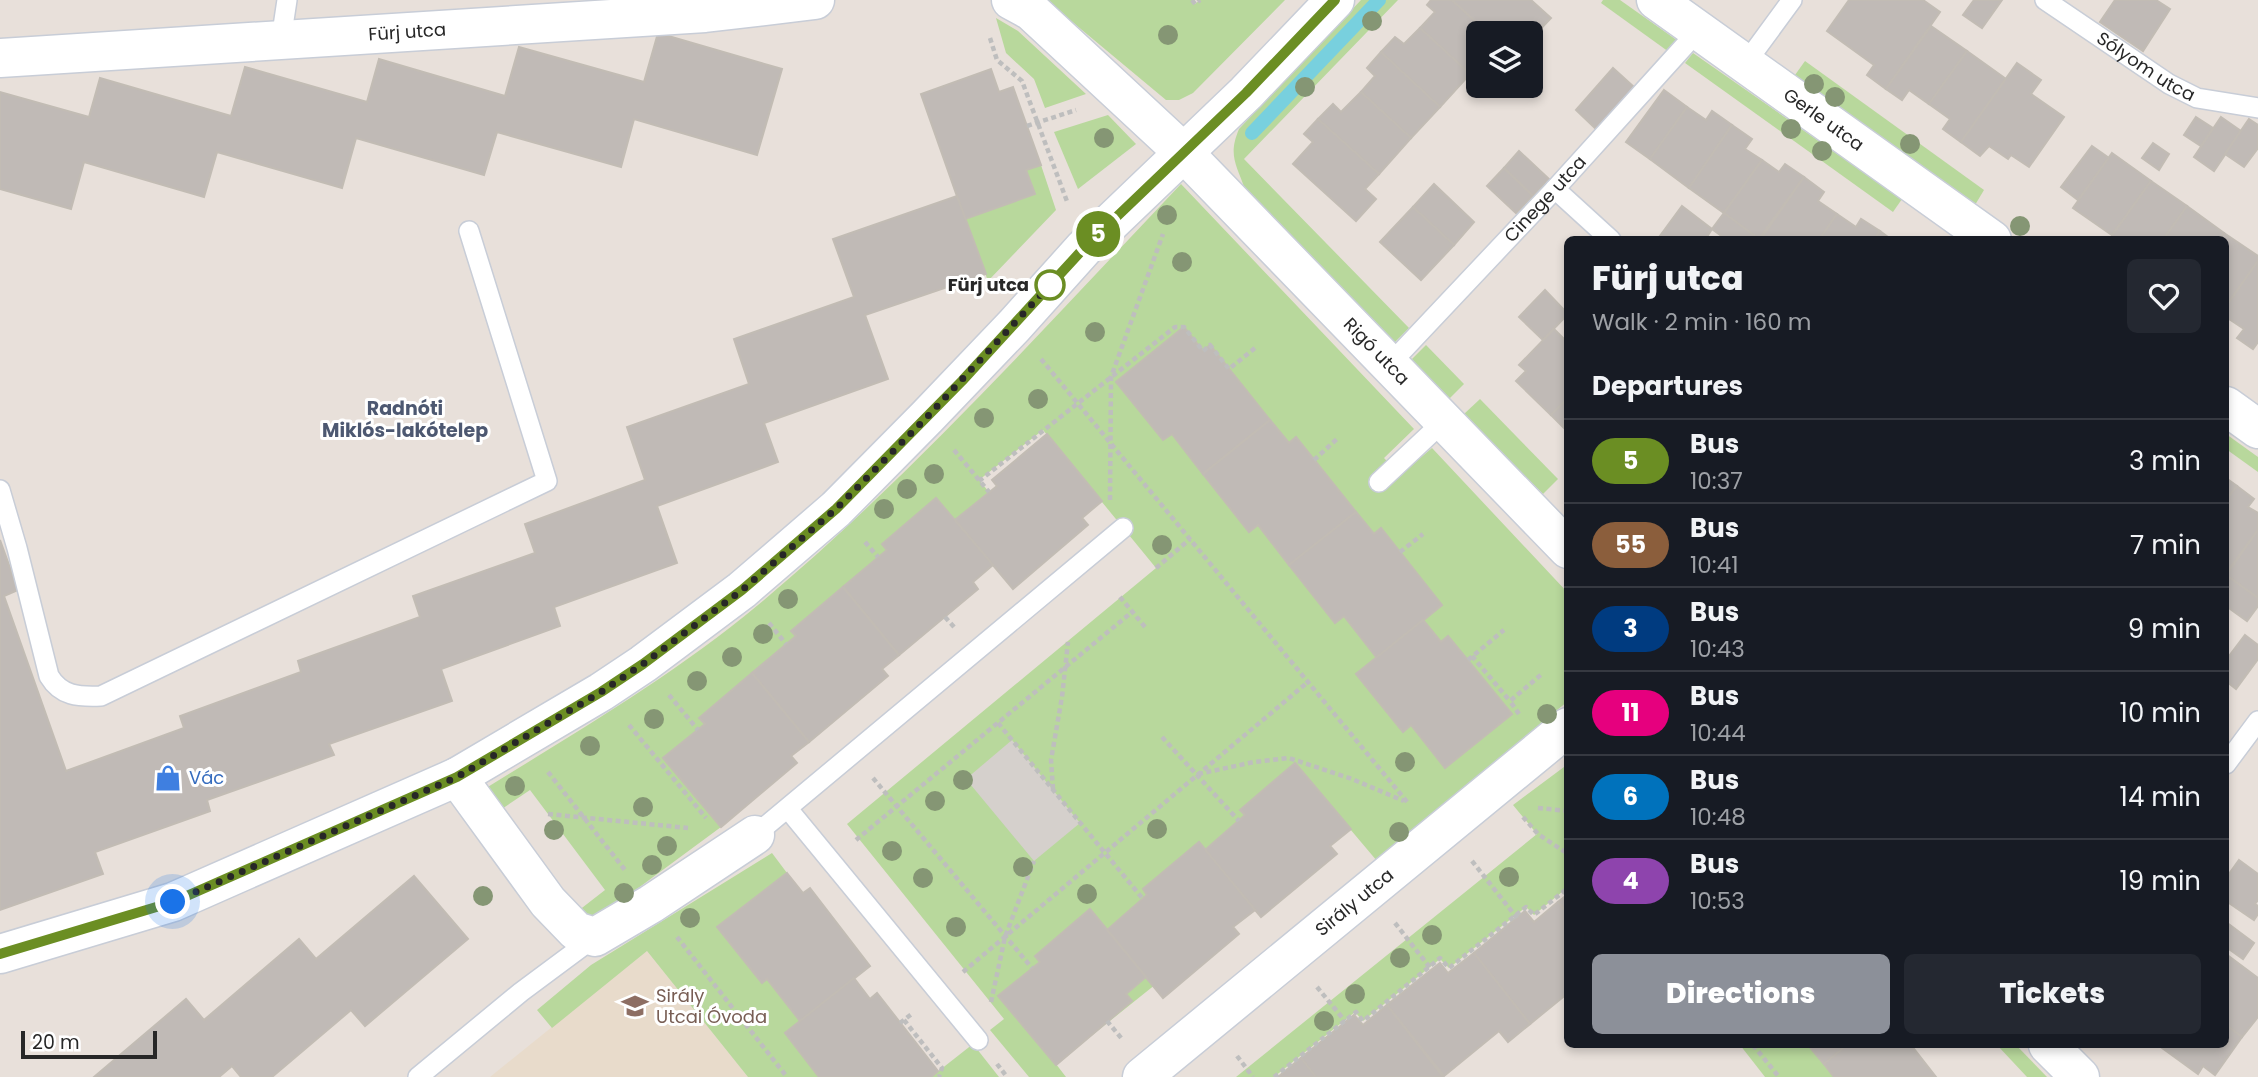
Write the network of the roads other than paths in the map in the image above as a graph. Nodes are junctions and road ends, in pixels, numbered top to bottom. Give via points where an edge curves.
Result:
1 (287, 0) edge
2 (815, 0) edge
3 (1011, 0) edge
4 (1335, 0) edge
5 (1656, 0) edge
6 (1792, 0) edge
7 (2045, 0) edge
8 (1698, 31) junction
9 (281, 40) junction
10 (0, 58) edge
11 (1745, 64) junction
12 (2258, 108) edge
13 (1184, 153) junction
14 (1555, 189) junction
15 (469, 232) dead end
16 (1607, 236) edge
17 (1986, 236) edge
18 (1390, 365) junction
19 (2229, 408) edge
20 (1444, 421) junction
21 (2258, 429) edge
22 (1379, 482) dead end
23 (0, 490) edge
24 (1123, 528) road end
25 (1564, 544) edge
26 (2258, 721) edge
27 (1564, 730) edge
28 (2229, 760) edge
29 (457, 777) junction
30 (788, 808) junction
31 (735, 839) joint
32 (595, 937) junction
33 (0, 954) edge
34 (978, 1040) dead end
35 (2052, 1048) edge
36 (418, 1077) edge
37 (1142, 1077) edge
38 (2080, 1077) edge

1 - 9 lane
2 - 9 street, Fürj utca via 705,13
3 - 13 street via 1031,11
4 - 13 street
5 - 8 street, Gerle utca
6 - 11 lane
7 - 12 lane, Sólyom utca via 2169,84 2197,98
8 - 11 street, Gerle utca
8 - 14 lane, Cinege utca
9 - 10 street, Fürj utca
11 - 17 street, Gerle utca
13 - 18 street, Rigó utca
13 - 29 street via 1084,248 836,509 742,590 601,692
14 - 16 lane
14 - 18 lane, Cinege utca
15 - 23 lane via 547,481 100,696 78,697 57,689 49,676
18 - 20 street, Rigó utca
19 - 21 street
20 - 22 lane
20 - 25 street, Rigó utca
24 - 30 lane
26 - 28 lane
27 - 37 street, Sirály utca
29 - 32 street via 548,902 576,931
29 - 33 street via 173,902
30 - 31 lane
30 - 34 lane
31 - 32 street via 651,904
32 - 36 lane
35 - 38 street

